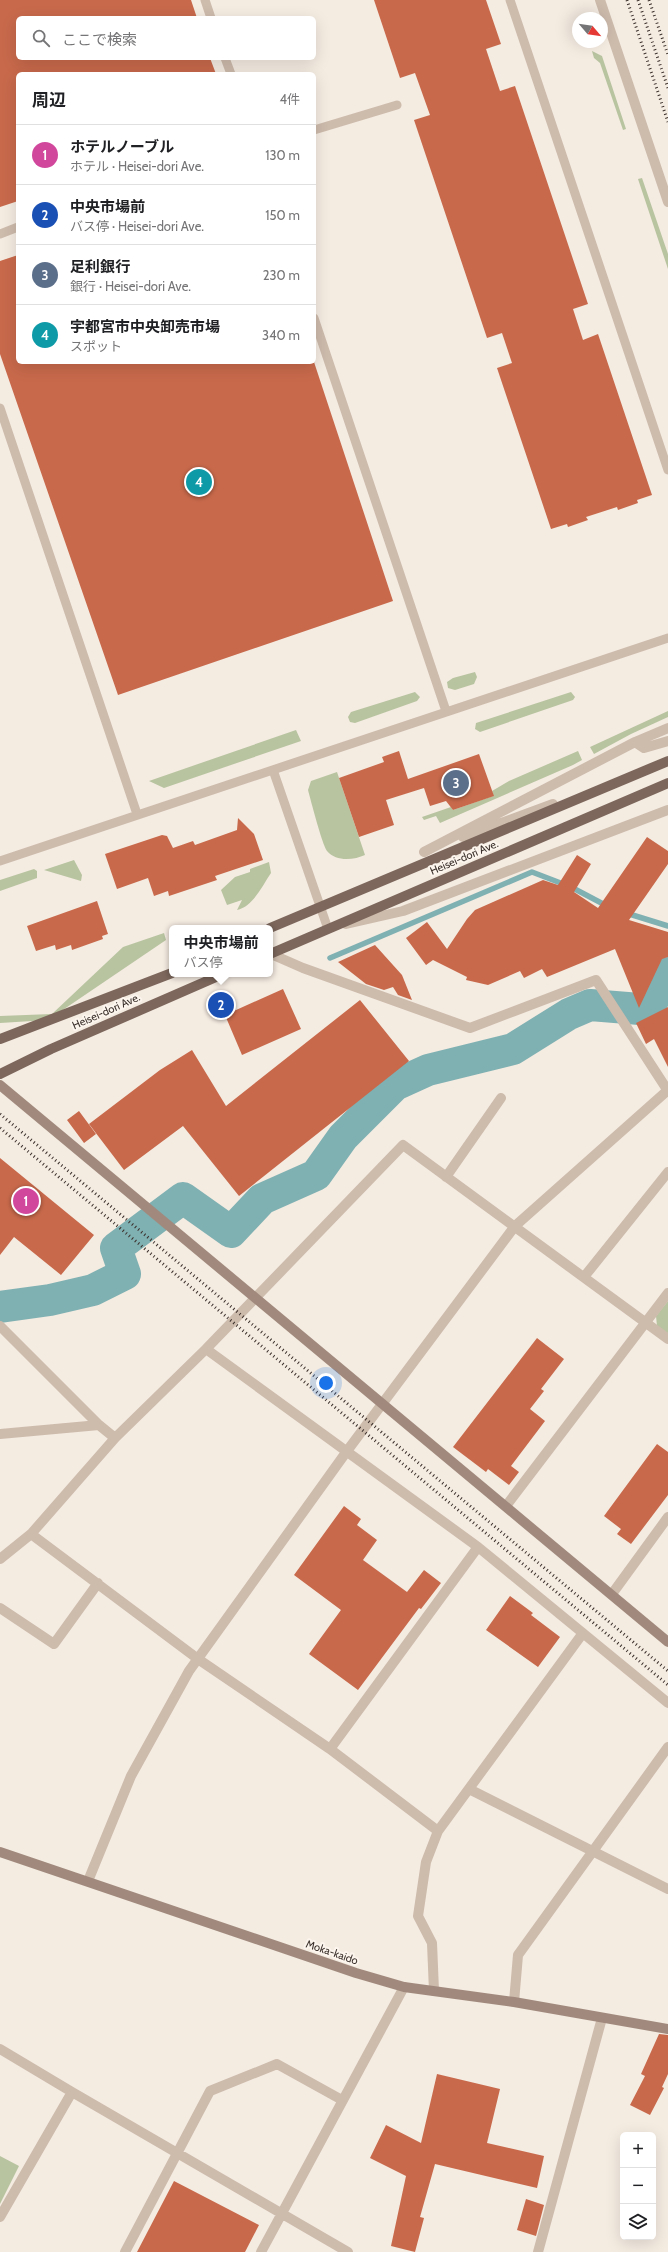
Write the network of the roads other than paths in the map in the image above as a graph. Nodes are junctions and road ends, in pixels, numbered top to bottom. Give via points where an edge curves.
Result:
1 (205, 0) edge
2 (510, 0) edge
3 (600, 0) edge
4 (210, 16) edge
5 (226, 60) edge
6 (230, 72) edge
7 (397, 105) dead end
8 (316, 129) edge
9 (668, 202) edge
10 (16, 229) edge
11 (0, 234) edge
12 (316, 324) edge
13 (0, 408) edge
14 (668, 470) edge
15 (668, 638) edge
16 (446, 711) junction
17 (668, 728) edge
18 (668, 741) edge
19 (635, 742) junction
20 (668, 761) edge
21 (273, 770) junction
22 (640, 773) junction
23 (668, 783) edge
24 (668, 804) edge
25 (664, 812) edge
26 (137, 814) junction
27 (0, 861) edge
28 (319, 906) junction
29 (273, 927) edge
30 (328, 929) junction
31 (273, 953) edge
32 (273, 955) edge
33 (169, 973) edge
34 (216, 977) edge
35 (0, 1039) edge
36 (0, 1074) edge
37 (0, 1085) edge
38 (668, 1090) edge
39 (501, 1098) dead end
40 (668, 1172) edge
41 (446, 1177) junction
42 (514, 1226) junction
43 (584, 1277) junction
44 (668, 1293) edge
45 (255, 1298) junction
46 (646, 1323) junction
47 (0, 1326) edge
48 (668, 1339) edge
49 (206, 1348) junction
50 (382, 1403) junction
51 (99, 1425) junction
52 (0, 1434) edge
53 (115, 1438) junction
54 (346, 1451) junction
55 (506, 1506) junction
56 (668, 1517) edge
57 (31, 1534) junction
58 (478, 1547) junction
59 (0, 1559) edge
60 (98, 1583) junction
61 (612, 1594) junction
62 (0, 1608) edge
63 (583, 1634) junction
64 (668, 1642) edge
65 (198, 1658) junction
66 (668, 1703) edge
67 (668, 1747) edge
68 (330, 1749) junction
69 (469, 1789) junction
70 (438, 1831) junction
71 (593, 1851) junction
72 (0, 1852) edge
73 (88, 1881) junction
74 (668, 1889) edge
75 (404, 1987) junction
76 (434, 1991) junction
77 (514, 2002) junction
78 (602, 2018) junction
79 (668, 2029) edge
80 (0, 2048) edge
81 (72, 2092) junction
82 (342, 2100) junction
83 (177, 2153) junction
84 (281, 2212) junction
85 (0, 2217) edge
86 (125, 2252) edge
87 (261, 2252) edge
88 (348, 2252) edge
89 (538, 2252) edge

1 - 4 lane
2 - 14 lane
3 - 9 street
5 - 6 lane
7 - 8 lane
10 - 11 lane
12 - 16 lane
13 - 26 lane
15 - 16 lane
16 - 21 lane
17 - 19 street
18 - 19 street via 644,748
19 - 22 street via 424,852
20 - 22 main road, Heisei-dori Ave.
21 - 26 lane
21 - 28 lane
22 - 28 main road, Heisei-dori Ave.
23 - 30 main road, Heisei-dori Ave.
24 - 25 street
25 - 30 street via 403,911
26 - 27 lane
28 - 29 main road, Heisei-dori Ave.
28 - 30 lane
30 - 31 main road, Heisei-dori Ave.
32 - 38 street via 302,968 470,1028 596,980
33 - 35 main road, Heisei-dori Ave.
34 - 36 main road, Heisei-dori Ave.
37 - 45 street
38 - 42 street
39 - 41 street
40 - 43 street
41 - 42 street
41 - 45 street via 403,1145
42 - 43 street
42 - 50 street
43 - 46 street
44 - 46 street
45 - 49 street
45 - 50 street
46 - 48 street
46 - 55 street
47 - 51 street
49 - 53 street
49 - 54 street
50 - 54 street
50 - 55 street
51 - 52 street
51 - 53 street
53 - 57 street
54 - 58 street
54 - 65 street
55 - 61 street
56 - 61 street
57 - 59 street
57 - 60 street
58 - 63 street
58 - 68 street
60 - 62 street via 54,1644
60 - 65 street
61 - 64 street
63 - 66 street
63 - 69 street
65 - 68 street
65 - 73 street via 131,1776
67 - 71 street
68 - 70 street
69 - 70 street
69 - 71 street
70 - 76 street via 426,1862 418,1916 432,1943
71 - 74 street
71 - 77 street via 518,1956
72 - 73 street, Moka-kaido
73 - 75 street, Moka-kaido
75 - 76 street, Moka-kaido
75 - 82 street
76 - 77 street, Moka-kaido
77 - 78 street, Moka-kaido
78 - 79 street, Moka-kaido
78 - 89 street
80 - 81 street
81 - 83 street
81 - 85 street
82 - 83 street via 277,2064 210,2091
82 - 84 street
83 - 84 street
83 - 86 street
84 - 87 street
84 - 88 street

